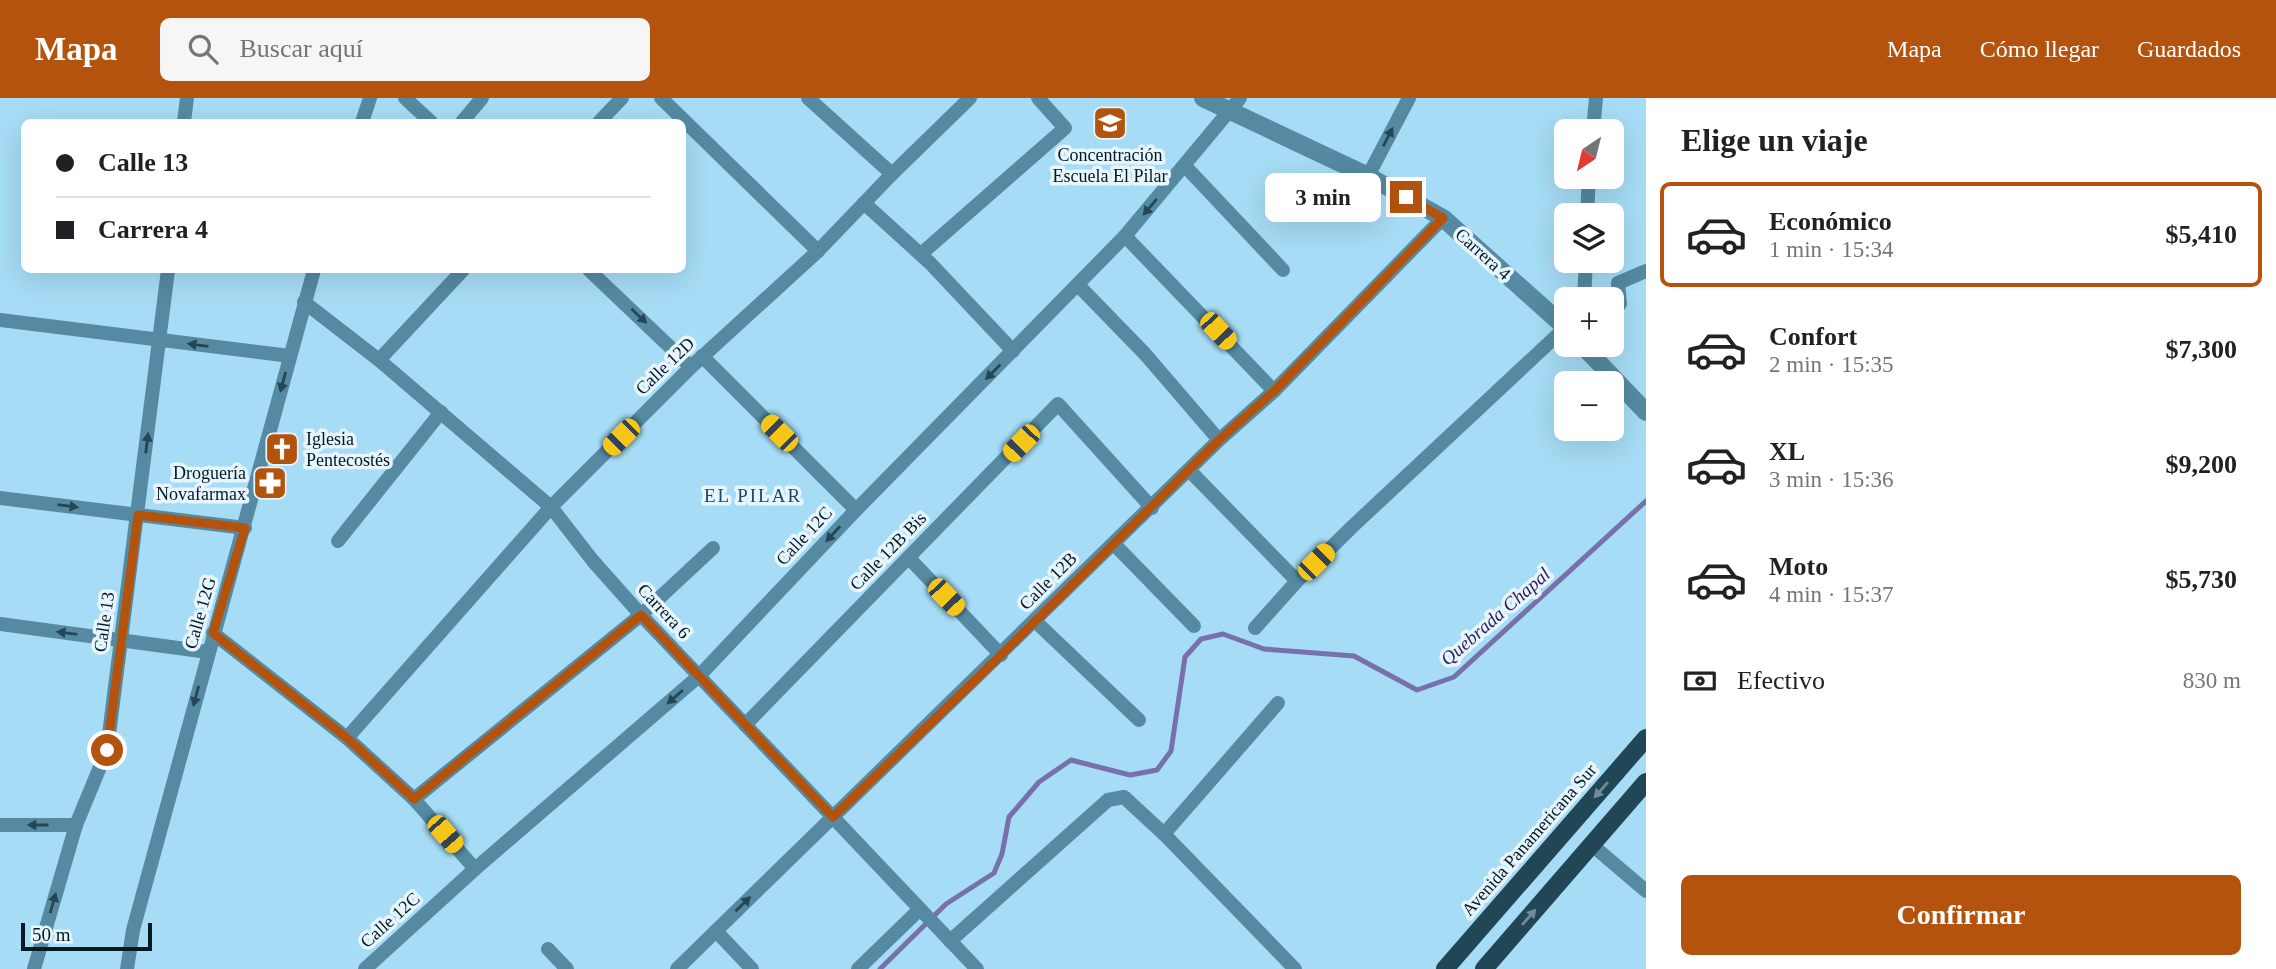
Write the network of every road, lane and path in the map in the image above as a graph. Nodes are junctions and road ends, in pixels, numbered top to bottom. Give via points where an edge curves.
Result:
1 (187, 98) edge
2 (370, 98) edge
3 (405, 98) edge
4 (482, 98) edge
5 (622, 98) edge
6 (661, 98) edge
7 (808, 98) edge
8 (970, 98) edge
9 (1038, 98) edge
10 (1203, 98) edge
11 (1409, 98) edge
12 (1596, 98) edge
13 (1236, 105) edge
14 (184, 119) edge
15 (363, 119) edge
16 (428, 119) edge
17 (464, 119) edge
18 (602, 119) edge
19 (683, 119) edge
20 (1594, 119) edge
21 (686, 122) edge
22 (1185, 166) junction
23 (892, 174) junction
24 (1368, 176) junction
25 (863, 203) junction
26 (1443, 218) junction
27 (1125, 236) junction
28 (818, 251) junction
29 (921, 254) junction
30 (1283, 270) dead end
31 (1646, 271) edge
32 (168, 273) edge
33 (313, 273) edge
34 (460, 273) edge
35 (592, 273) edge
36 (1079, 286) junction
37 (1618, 287) edge
38 (304, 302) junction
39 (1554, 317) edge
40 (0, 320) edge
41 (1554, 339) edge
42 (160, 340) junction
43 (1013, 351) junction
44 (290, 356) junction
45 (702, 356) junction
46 (1593, 357) edge
47 (379, 360) junction
48 (691, 367) junction
49 (1274, 391) junction
50 (440, 412) junction
51 (1646, 412) edge
52 (1219, 440) junction
53 (1189, 470) junction
54 (0, 498) edge
55 (551, 507) junction
56 (1152, 508) junction
57 (856, 510) junction
58 (138, 515) junction
59 (245, 528) junction
60 (338, 541) dead end
61 (1114, 544) junction
62 (713, 548) dead end
63 (909, 558) junction
64 (1297, 581) junction
65 (641, 615) junction
66 (1035, 621) junction
67 (0, 624) edge
68 (1195, 626) dead end
69 (1255, 628) dead end
70 (213, 633) junction
71 (120, 640) junction
72 (208, 652) junction
73 (1001, 655) junction
74 (699, 676) junction
75 (1278, 703) dead end
76 (1139, 720) dead end
77 (745, 724) junction
78 (347, 738) junction
79 (1646, 738) edge
80 (1646, 782) edge
81 (414, 799) junction
82 (833, 817) junction
83 (0, 825) edge
84 (76, 825) junction
85 (1164, 834) junction
86 (1592, 845) junction
87 (475, 869) junction
88 (1646, 891) edge
89 (924, 913) junction
90 (716, 931) junction
91 (945, 936) junction
92 (548, 949) dead end
93 (34, 969) edge
94 (127, 969) edge
95 (365, 969) edge
96 (567, 969) edge
97 (677, 969) edge
98 (752, 969) edge
99 (858, 969) edge
100 (976, 969) edge
101 (1295, 969) edge
102 (1445, 969) edge
103 (1484, 969) edge

1 - 14 street
2 - 15 street
3 - 16 street
4 - 17 street
5 - 18 street
6 - 19 street
7 - 23 street
8 - 23 street, Calle 12D
9 - 29 street via 1065,128
10 - 13 street, Carrera 4
24 -> 11 street
12 - 20 street
13 - 22 street, Calle 12C
13 - 24 street, Carrera 4
21 - 28 street
22 -> 27 street, Calle 12C
22 - 30 street
23 - 25 street, Calle 12D
24 - 26 street, Carrera 4
25 - 28 street, Calle 12D
25 - 29 street
26 - 39 street, Carrera 4
26 - 49 street, Calle 12B
27 - 36 street, Calle 12C
27 - 49 street
28 - 45 street, Calle 12D
29 - 43 street
31 - 37 street via 1618,283
32 - 42 street, Calle 13
33 - 38 street, Calle 12G
34 - 47 street
35 -> 48 street
36 - 43 street, Calle 12C
36 - 52 street
38 - 44 street, Calle 12G
38 - 47 street, Carrera 6
40 - 42 street
41 - 64 street
44 -> 42 street
58 -> 42 street, Calle 13
43 -> 57 street, Calle 12C
44 -> 59 street, Calle 12G
45 - 48 street, Calle 12D
45 - 57 street
46 - 51 street
47 - 50 street, Carrera 6
48 - 55 street, Calle 12D
49 - 52 street, Calle 12B
50 - 55 street, Carrera 6
50 - 60 street
52 - 53 street, Calle 12B
53 - 56 street, Calle 12B
53 - 64 street
54 -> 58 street
55 - 65 street, Carrera 6
55 - 78 street, Calle 12D
56 - 61 street, Calle 12B
56 - 63 street, Calle 12B Bis via 1058,404
57 -> 74 street, Calle 12C
58 - 59 street
58 - 71 street, Calle 13
59 - 70 street, Calle 12G
61 - 66 street, Calle 12B
61 - 68 street
62 - 65 street
63 - 73 street
63 - 77 street, Calle 12B Bis
64 - 69 street
65 - 74 street, Carrera 6
65 - 81 street
66 - 73 street, Calle 12B
66 - 76 street
71 -> 67 street
70 - 72 street, Calle 12G
70 - 78 street
71 - 72 street
71 - 84 street, Calle 13 via 107,750
72 -> 94 street, Calle 12G via 133,930
73 - 82 street, Calle 12B
74 - 77 street, Carrera 6
74 -> 87 street, Calle 12C
75 - 85 street
77 - 82 street, Carrera 6
78 - 81 street
79 -> 102 main road, Avenida Panamericana Sur
80 - 86 main road
81 - 87 street
82 - 89 street, Carrera 6
90 -> 82 street, Calle 12B
84 -> 83 street
93 -> 84 street, Calle 13
85 - 91 street via 1124,797 1108,800
85 - 101 street
86 - 88 street
103 -> 86 main road
87 - 95 street, Calle 12C
89 - 91 street, Carrera 6
89 - 99 street
90 - 97 street, Calle 12B
90 - 98 street
91 - 100 street, Carrera 6
92 - 96 street

